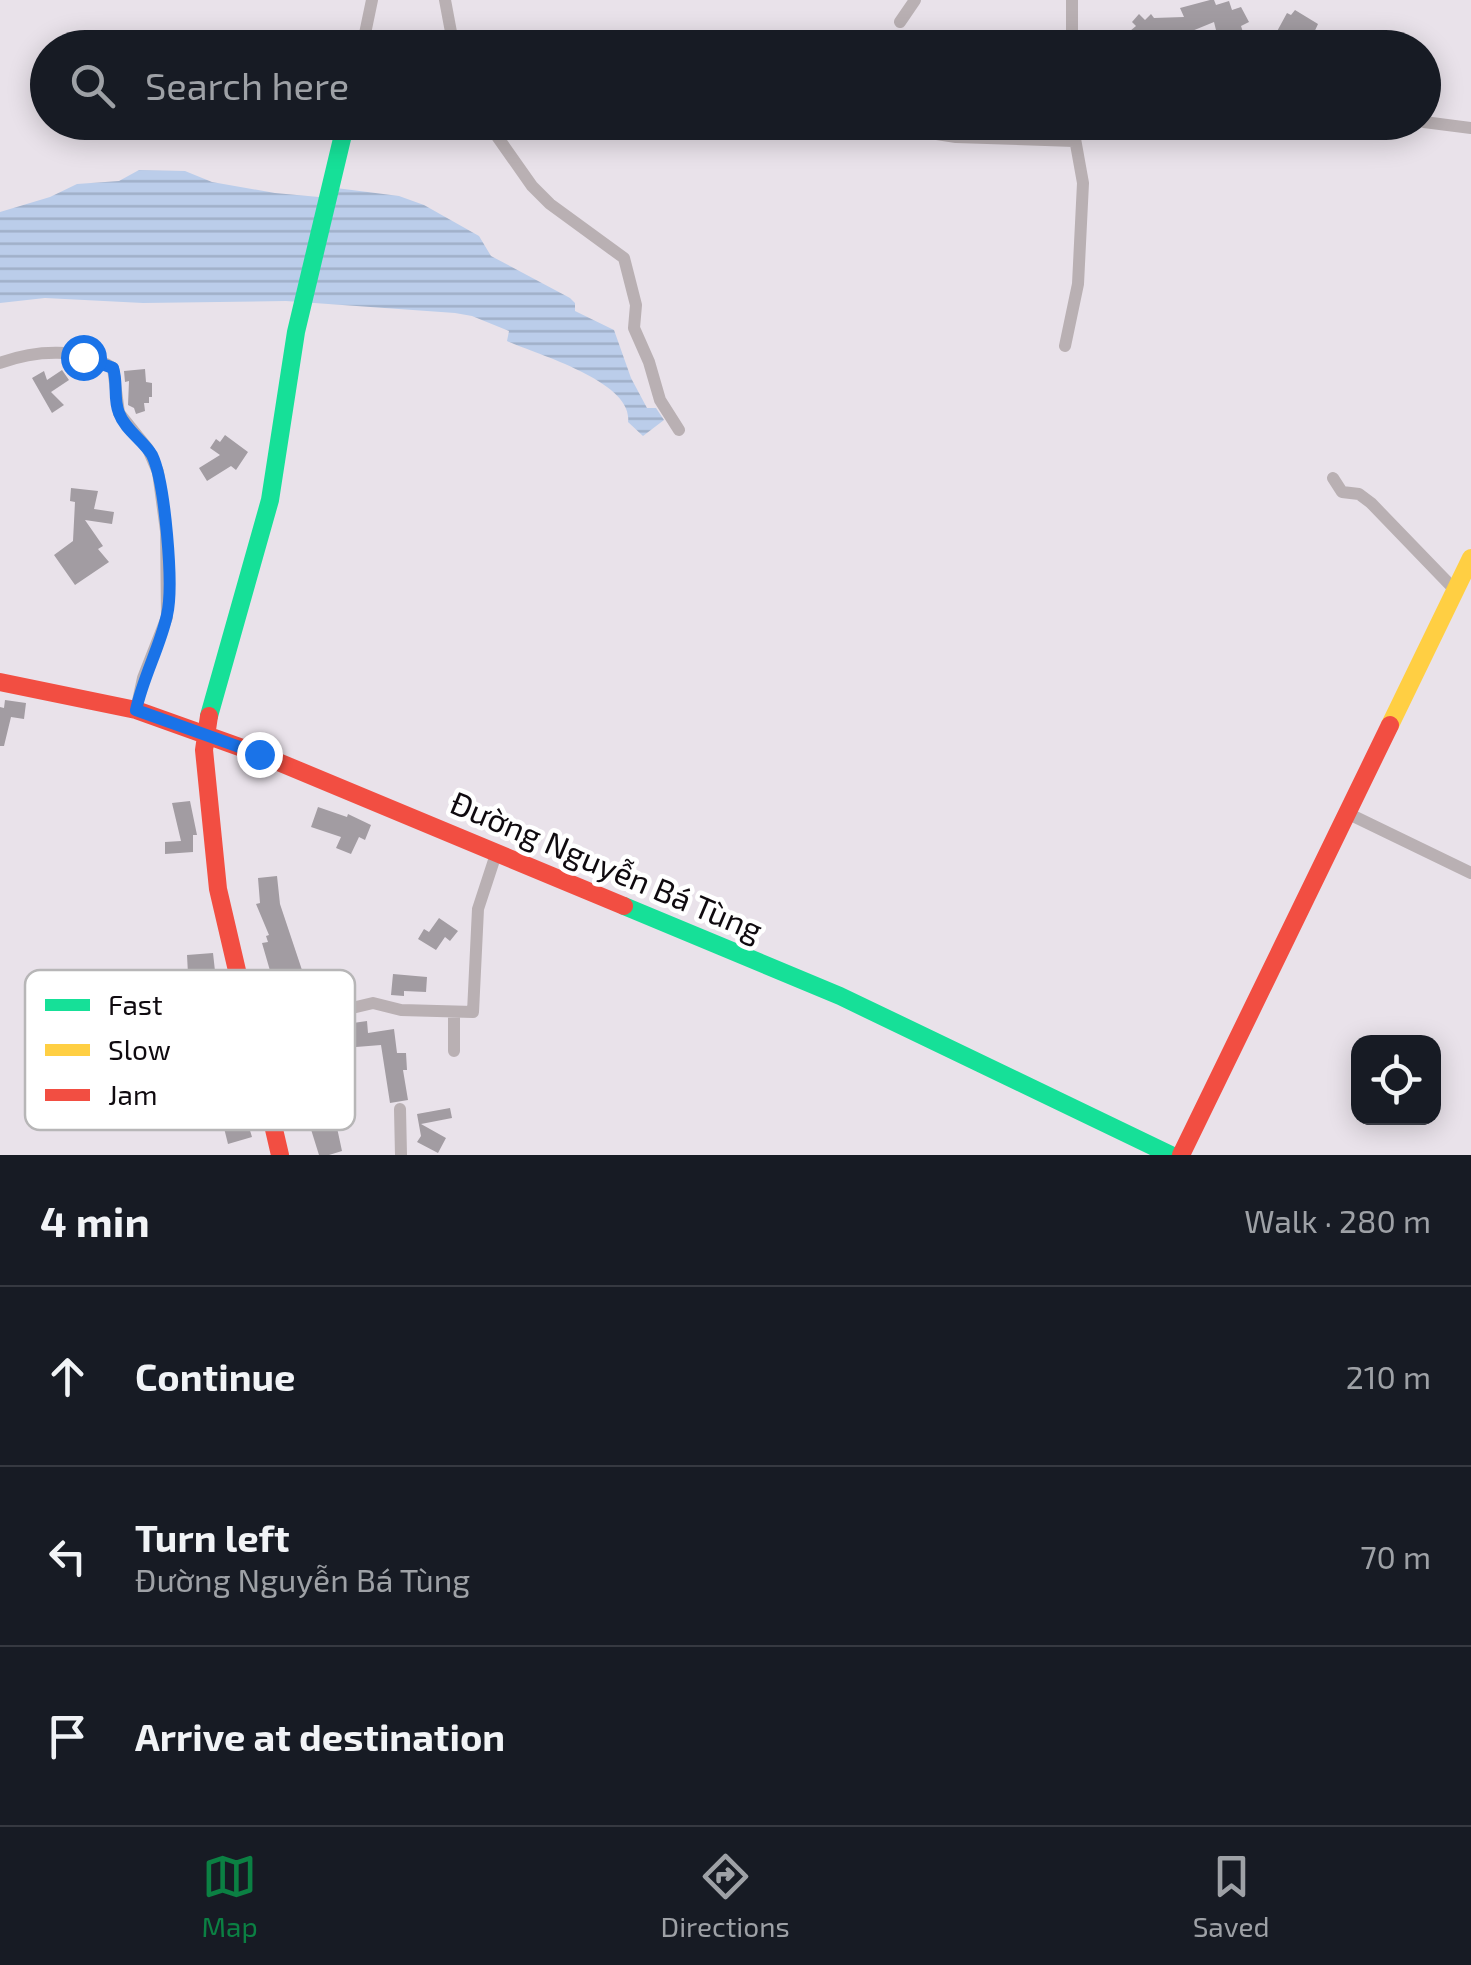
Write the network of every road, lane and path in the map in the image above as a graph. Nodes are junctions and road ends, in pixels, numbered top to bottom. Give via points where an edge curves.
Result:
1 (372, 0) edge
2 (445, 0) edge
3 (916, 0) edge
4 (1072, 0) edge
5 (900, 22) dead end
6 (366, 30) edge
7 (451, 30) edge
8 (1072, 30) edge
9 (1441, 124) edge
10 (1471, 128) edge
11 (342, 140) edge
12 (500, 140) edge
13 (1044, 140) edge
14 (1074, 141) joint
15 (1065, 346) dead end
16 (0, 363) edge
17 (679, 430) dead end
18 (1333, 478) dead end
19 (1471, 558) edge
20 (1455, 590) junction
21 (0, 682) edge
22 (136, 710) junction
23 (206, 734) junction
24 (1347, 813) junction
25 (501, 853) junction
26 (1471, 873) edge
27 (236, 970) edge
28 (355, 1007) edge
29 (454, 1012) junction
30 (454, 1051) dead end
31 (400, 1109) dead end
32 (274, 1130) edge
33 (280, 1155) edge
34 (401, 1155) edge
35 (1172, 1155) edge
36 (1180, 1155) edge

1 - 6 street
2 - 7 street
3 - 5 street
4 - 8 street
9 - 10 street
11 - 23 street via 296,332 270,500
12 - 17 street via 541,195 624,258 636,305 634,328 660,400
13 - 14 street
14 - 15 street via 1083,183 1078,284
16 - 22 street via 38,352 104,362 115,374 118,413 154,460 166,531 168,605
18 - 20 street via 1342,492 1371,502
19 - 20 street
20 - 24 street
21 - 22 street, Đường Nguyễn Bá Tùng
22 - 23 street, Đường Nguyễn Bá Tùng
23 - 25 street, Đường Nguyễn Bá Tùng
23 - 27 street via 218,890
24 - 26 street
24 - 36 street
25 - 29 street via 478,909 473,1012
25 - 35 street, Đường Nguyễn Bá Tùng via 840,996
28 - 29 street via 373,1003
29 - 30 street
31 - 34 street
32 - 33 street

